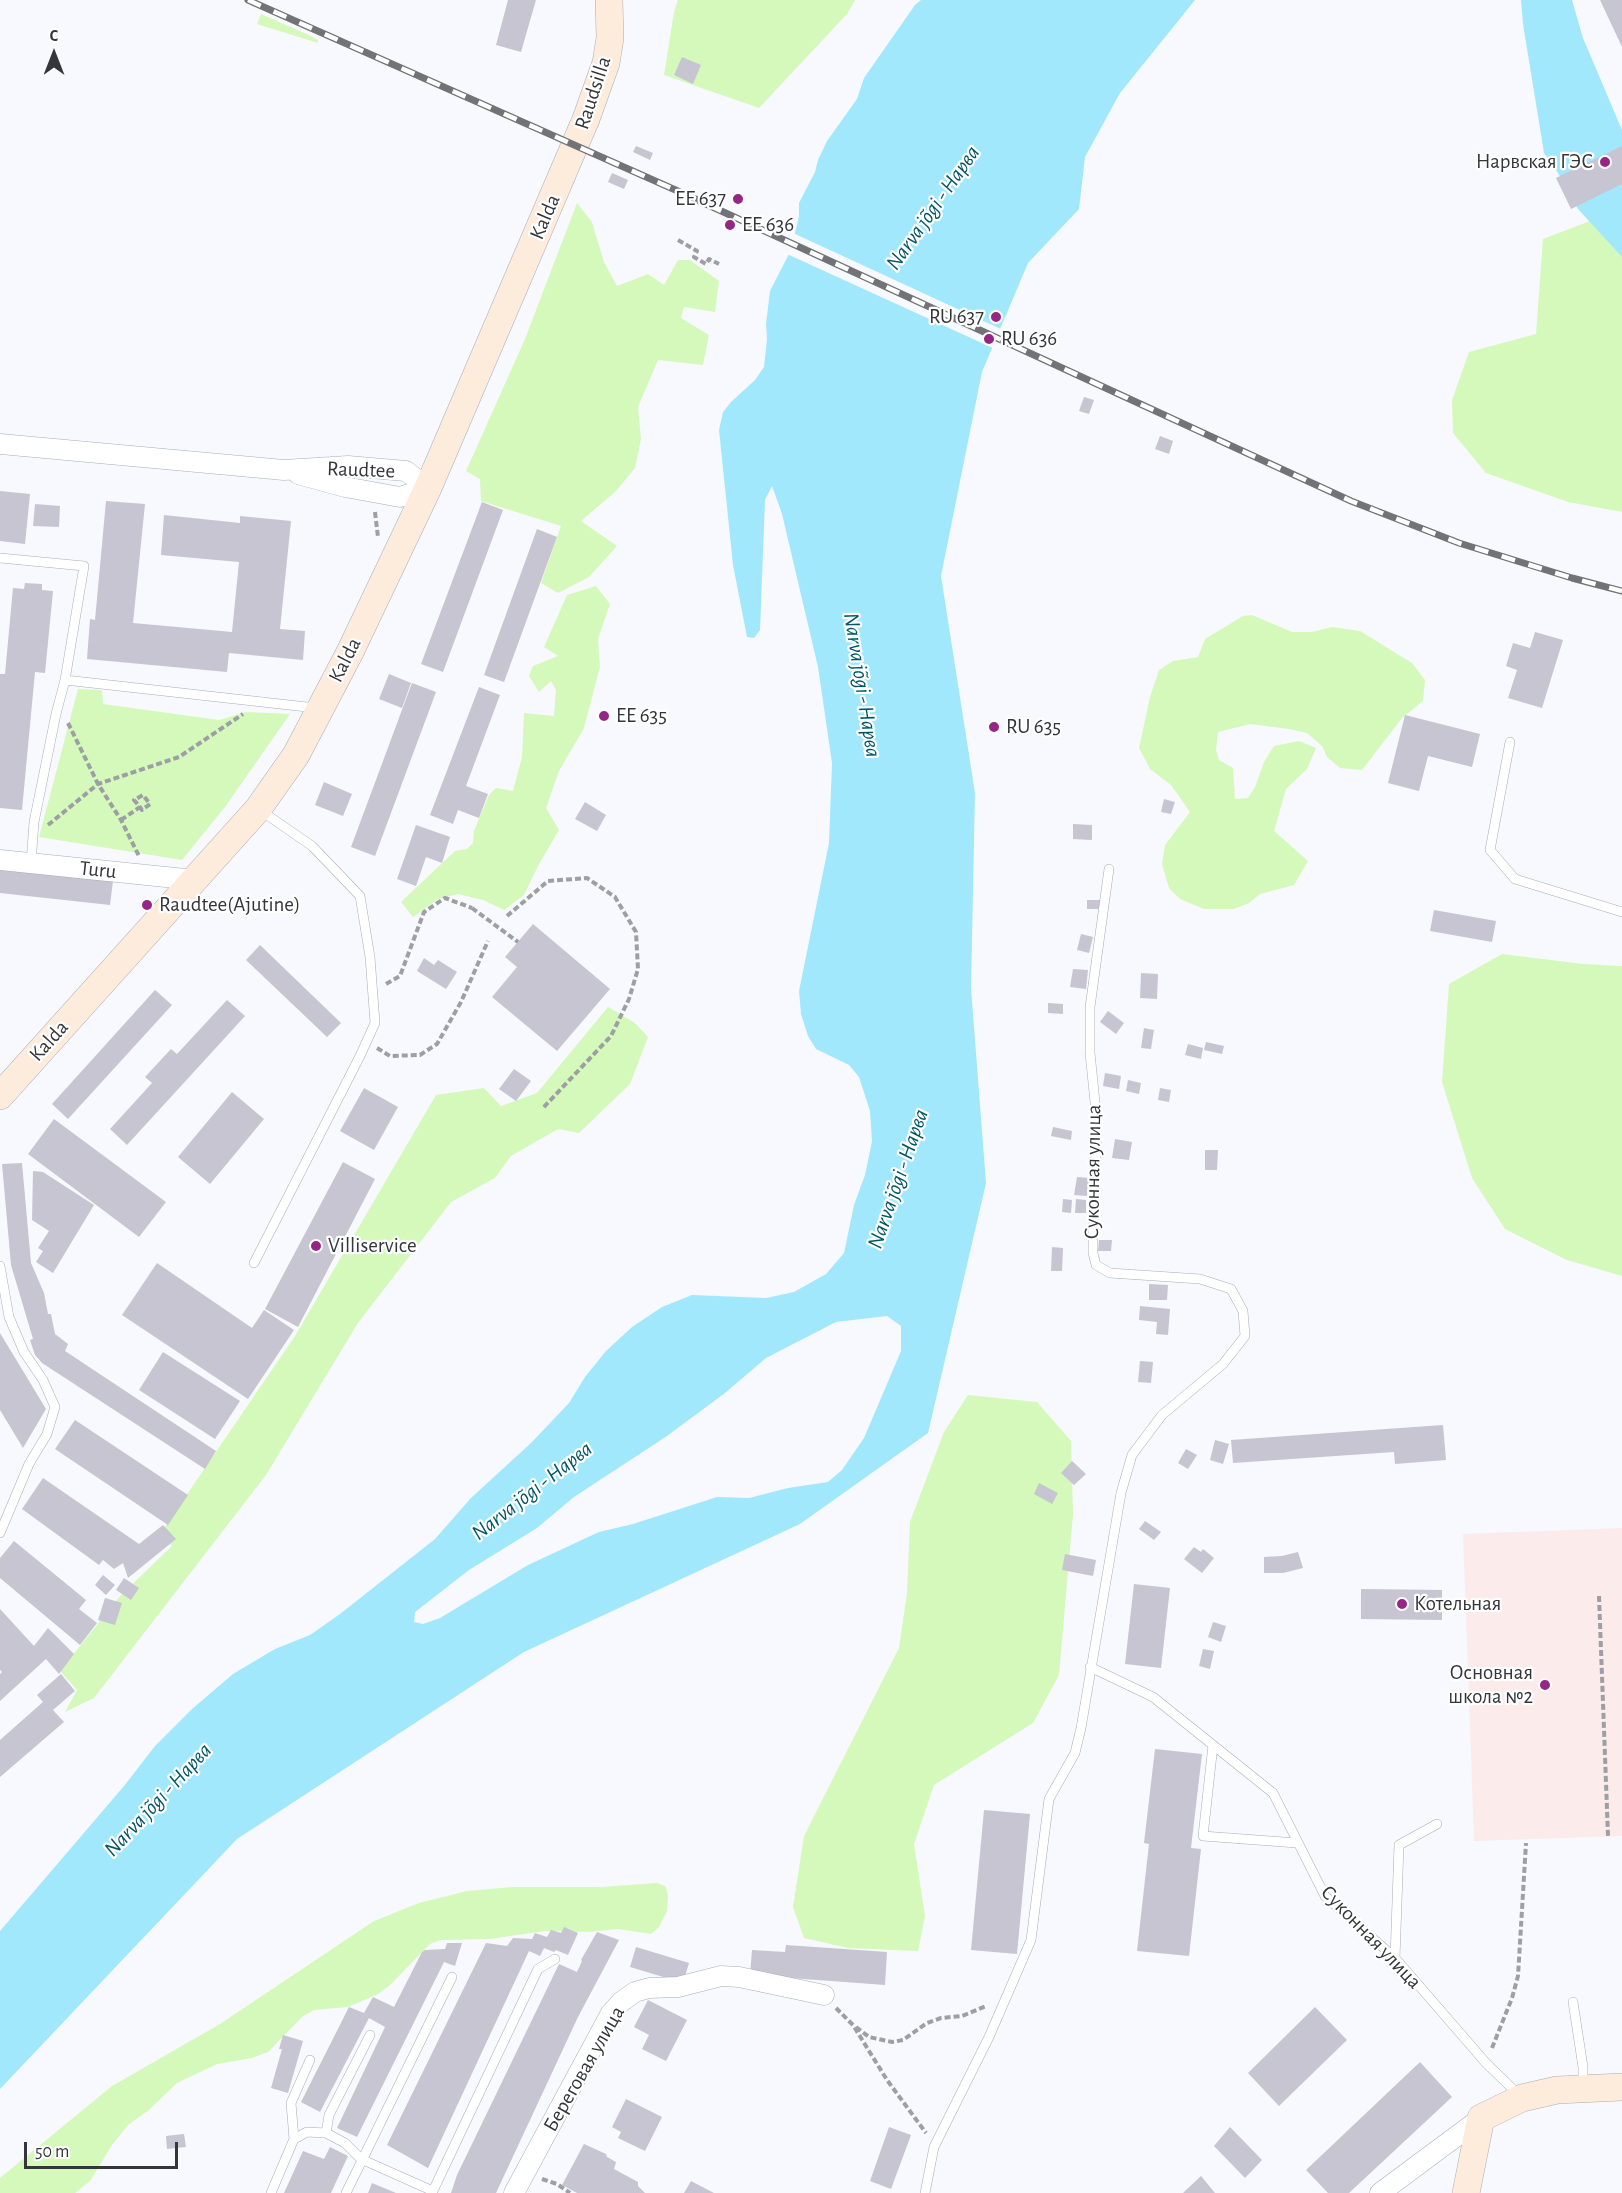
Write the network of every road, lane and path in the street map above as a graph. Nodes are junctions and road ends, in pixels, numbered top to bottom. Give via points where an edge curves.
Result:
1 (609, 0) edge
2 (573, 149) joint
3 (678, 240) dead end
4 (718, 264) dead end
5 (0, 444) edge
6 (428, 488) junction
7 (0, 558) edge
8 (65, 680) junction
9 (249, 700) junction
10 (320, 708) junction
11 (56, 714) junction
12 (1510, 742) dead end
13 (98, 784) junction
14 (140, 807) dead end
15 (258, 809) junction
16 (121, 820) junction
17 (32, 853) junction
18 (0, 860) edge
19 (1109, 869) dead end
20 (142, 875) junction
21 (195, 880) junction
22 (1622, 912) edge
23 (507, 916) dead end
24 (488, 941) dead end
25 (518, 942) dead end
26 (372, 992) junction
27 (367, 1041) junction
28 (1, 1092) edge
29 (543, 1108) dead end
30 (254, 1263) dead end
31 (0, 1266) edge
32 (0, 1533) edge
33 (1599, 1596) dead end
34 (1090, 1667) junction
35 (1213, 1745) junction
36 (1437, 1824) dead end
37 (1608, 1836) dead end
38 (1297, 1843) junction
39 (1526, 1843) dead end
40 (555, 1959) dead end
41 (1395, 1959) junction
42 (452, 1977) dead end
43 (824, 1995) joint
44 (1006, 1998) junction
45 (1573, 2002) dead end
46 (853, 2025) junction
47 (370, 2035) dead end
48 (310, 2060) dead end
49 (1486, 2063) junction
50 (1622, 2087) edge
51 (1583, 2089) junction
52 (1522, 2098) junction
53 (1481, 2118) junction
54 (326, 2133) junction
55 (294, 2139) junction
56 (934, 2147) junction
57 (362, 2159) junction
58 (524, 2173) junction
59 (433, 2192) edge
60 (271, 2193) edge
61 (346, 2193) edge
62 (514, 2193) edge
63 (570, 2193) edge
64 (925, 2193) edge
65 (1380, 2193) edge
66 (1466, 2193) edge

1 - 2 street, Raudsilla via 606,63
2 - 6 street, Kalda
3 - 4 path via 697,251 694,257 706,264 709,259
5 - 6 street, Raudtee via 284,470 348,466 406,471
6 - 10 street, Kalda
7 - 8 lane via 84,566
8 - 9 lane
8 - 11 lane
9 - 10 lane
9 - 13 path via 246,712 179,757
10 - 15 street, Kalda via 296,755
11 - 13 path via 70,724
11 - 17 lane via 34,822
12 - 22 lane via 1490,850 1515,879
13 - 16 path
13 - 17 path via 43,830
14 - 16 path
15 - 21 street, Kalda
15 - 26 lane via 312,846 360,896
16 - 20 path via 139,853
17 - 18 street, Turu
17 - 20 street, Turu
19 - 34 lane, Суконная улица via 1090,1007 1097,1122 1092,1253 1096,1264 1110,1273 1200,1279 1231,1289 1243,1311 1245,1336 1223,1364 1162,1415 1132,1455 1121,1493
20 - 21 street, Turu
21 - 28 street, Kalda
23 - 29 path via 548,881 587,878 615,897 636,932 638,969 611,1036
24 - 27 path via 437,1044 420,1055 390,1056
25 - 26 path, bridge via 472,908 445,898 424,912 400,976
26 - 27 lane via 375,1023
27 - 30 lane
31 - 32 lane via 9,1317 55,1407 47,1434 29,1464
33 - 37 path
34 - 35 lane, Суконная улица via 1153,1697
34 - 44 lane, Суконная улица via 1075,1752 1049,1799 1031,1940
35 - 38 lane, Суконная улица via 1273,1793
35 - 38 lane via 1203,1836
36 - 41 lane via 1399,1845
38 - 41 lane, Суконная улица via 1325,1896
39 - 49 path via 1518,1976
40 - 59 lane via 538,1969
41 - 49 lane, Суконная улица
42 - 57 lane
43 - 46 path
43 - 58 street, Береговая улица via 721,1976 635,1992 611,2013
44 - 46 path via 962,2016 927,2023 903,2040 892,2042 869,2037
44 - 56 lane, Суконная улица
45 - 51 lane
46 - 56 path
47 - 54 lane via 329,2115
48 - 55 lane via 291,2103
49 - 52 lane, Суконная улица
50 - 51 street
51 - 52 street
52 - 53 street
53 - 65 street
53 - 66 street
54 - 55 lane via 307,2132
54 - 57 lane via 345,2142
55 - 60 lane
56 - 64 lane, Суконная улица
57 - 59 lane
57 - 61 lane
58 - 62 street, Береговая улица
58 - 63 path via 557,2184

